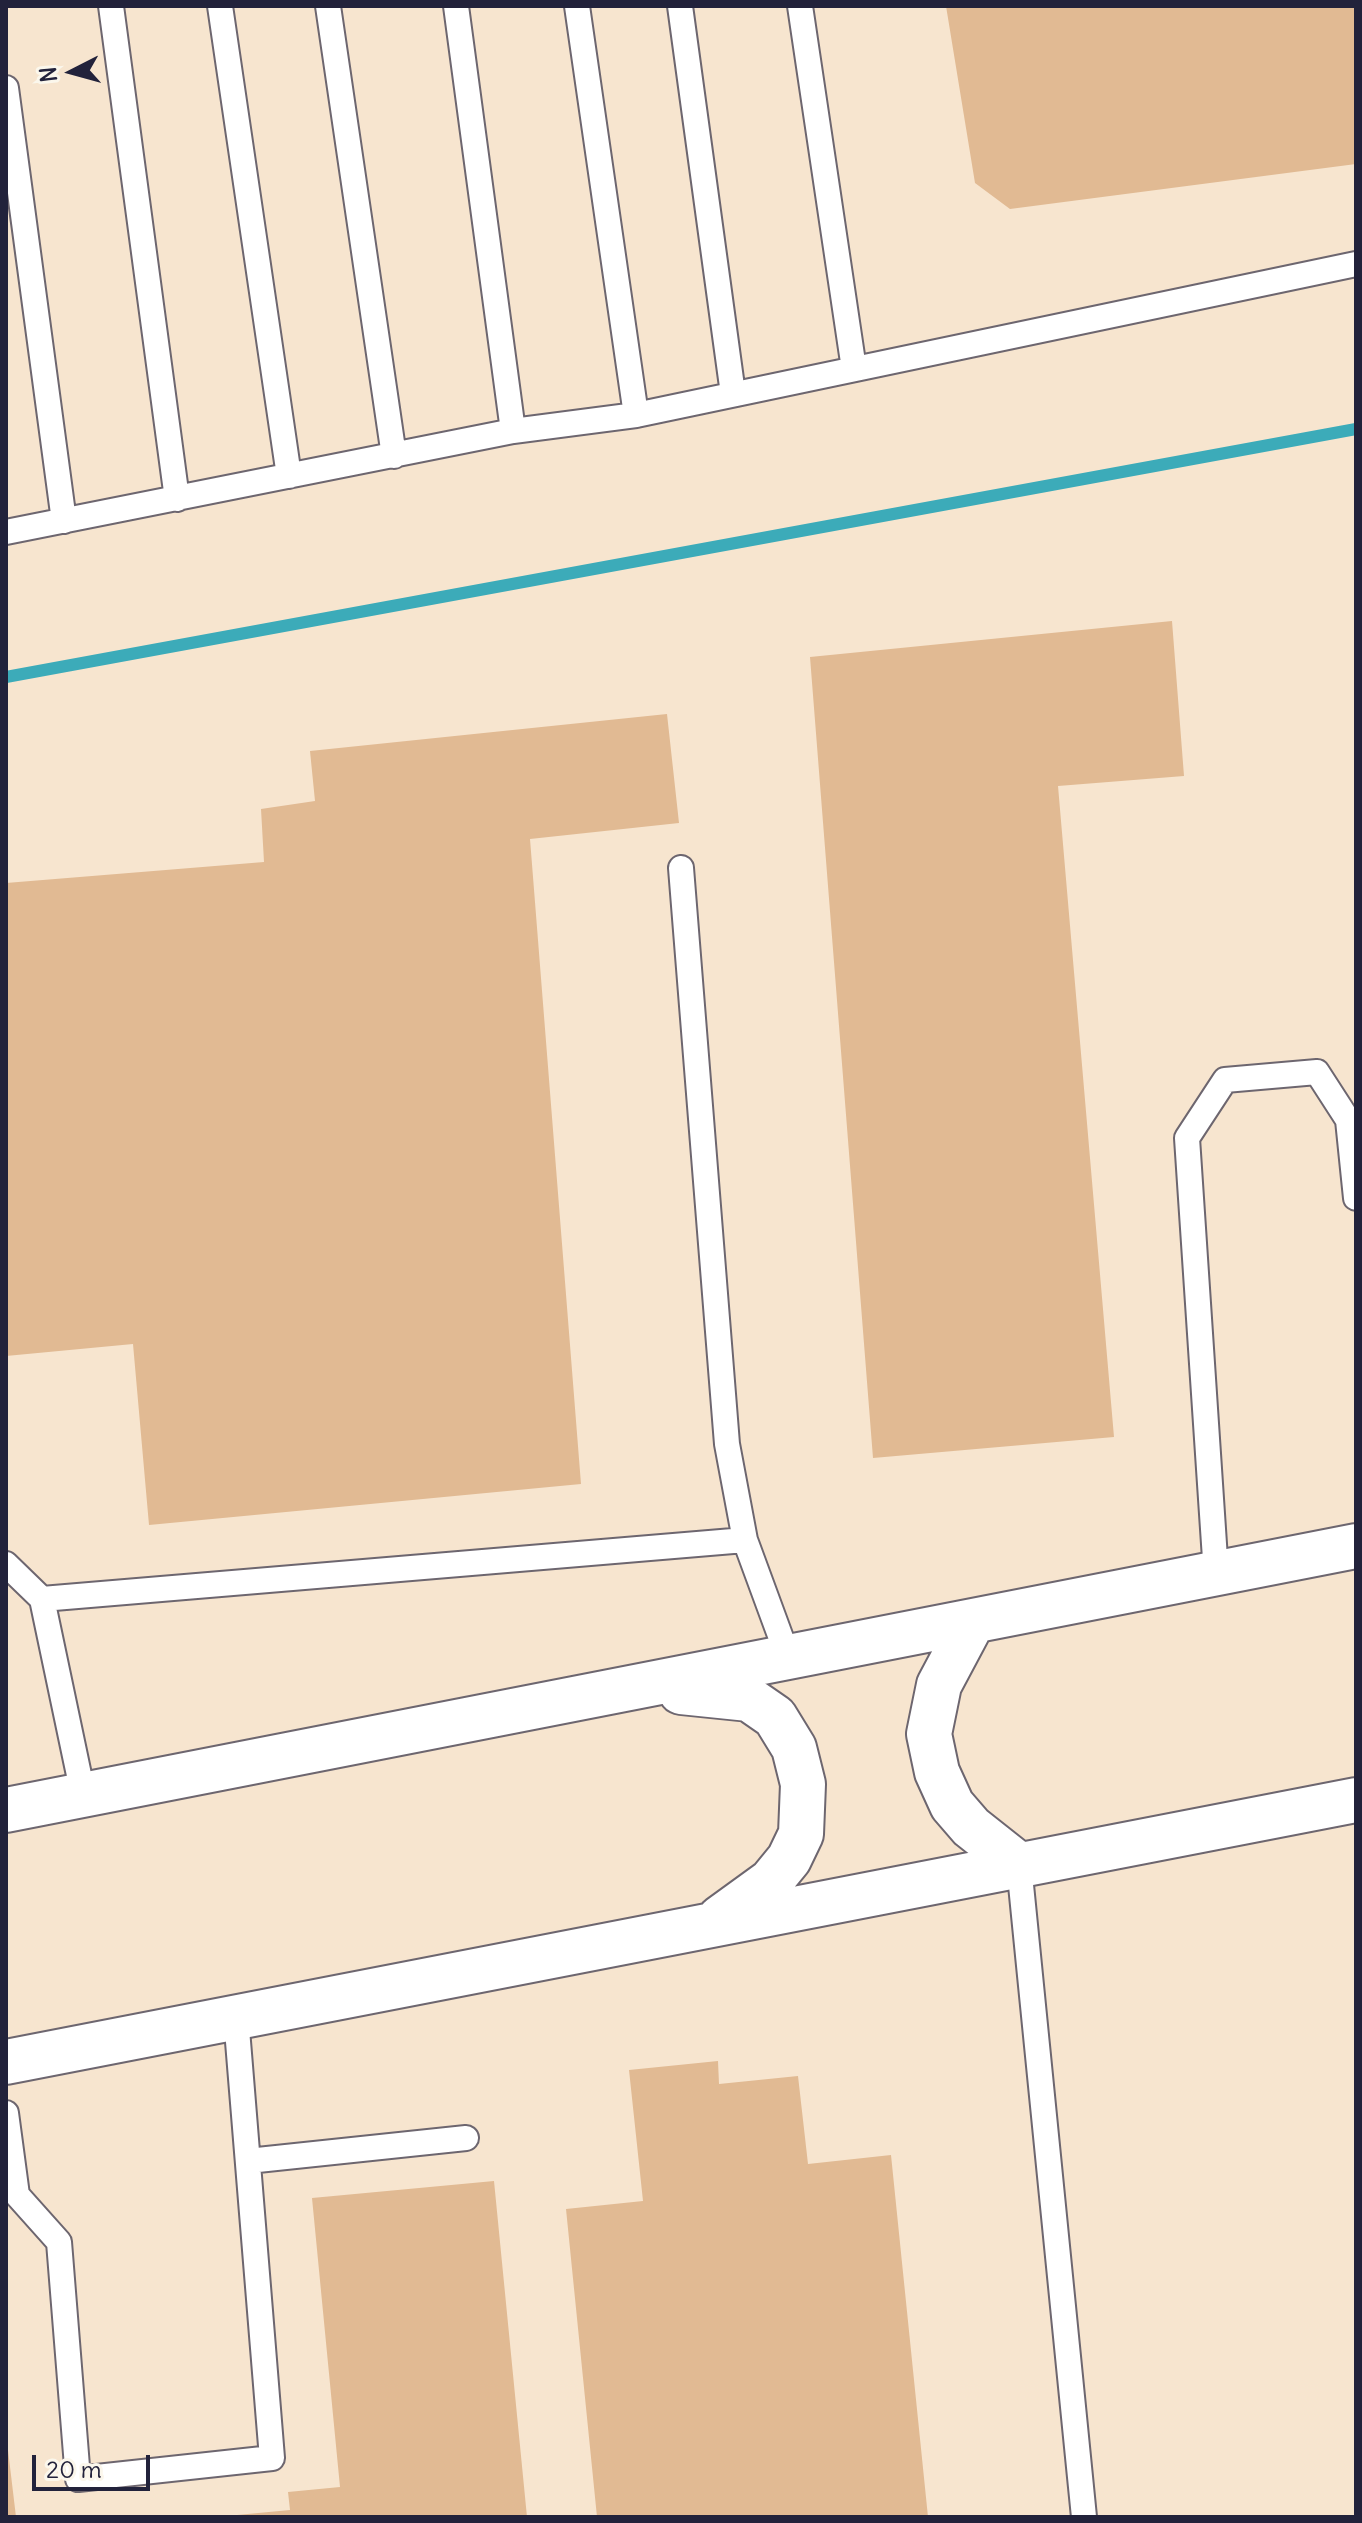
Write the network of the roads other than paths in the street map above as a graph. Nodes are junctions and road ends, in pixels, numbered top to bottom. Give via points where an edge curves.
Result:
1 (111, 6) edge
2 (220, 6) edge
3 (328, 6) edge
4 (456, 6) edge
5 (577, 6) edge
6 (680, 6) edge
7 (800, 6) edge
8 (6, 88) edge
9 (1356, 264) edge
10 (854, 369) junction
11 (733, 394) junction
12 (636, 415) junction
13 (513, 431) junction
14 (394, 456) junction
15 (289, 476) junction
16 (177, 499) junction
17 (64, 521) junction
18 (6, 532) edge
19 (681, 868) dead end
20 (1356, 1198) edge
21 (745, 1540) junction
22 (1356, 1546) edge
23 (6, 1564) edge
24 (1216, 1574) junction
25 (42, 1599) junction
26 (972, 1623) junction
27 (788, 1657) junction
28 (621, 1688) junction
29 (83, 1794) junction
30 (1356, 1800) edge
31 (6, 1810) edge
32 (1019, 1865) junction
33 (708, 1927) junction
34 (236, 2017) junction
35 (6, 2062) edge
36 (6, 2113) edge
37 (466, 2138) dead end
38 (248, 2161) junction
39 (11, 2196) edge
40 (1084, 2517) edge

1 - 16 lane
2 - 15 lane
3 - 14 lane
4 - 13 lane
5 - 12 lane
6 - 11 lane
7 - 10 lane
8 - 17 lane
9 - 10 lane
10 - 11 lane
11 - 12 lane
12 - 13 lane
13 - 14 lane
14 - 15 lane
15 - 16 lane
16 - 17 lane
17 - 18 lane
19 - 21 lane via 727,1444
20 - 24 lane via 1348,1120 1317,1072 1225,1080 1187,1138
21 - 25 lane
21 - 27 lane
22 - 24 street
23 - 25 lane
24 - 26 street
25 - 29 lane
26 - 27 street
26 - 32 street via 939,1685 929,1734 937,1772 952,1805
27 - 28 street
28 - 29 street
28 - 33 street via 749,1699 775,1717 794,1748 803,1784 801,1834 789,1859 771,1881
29 - 31 street
30 - 32 street
32 - 33 street
32 - 40 lane
33 - 34 street
34 - 35 street
34 - 38 lane
36 - 39 lane
37 - 38 lane
38 - 39 lane via 272,2458 78,2479 59,2242

